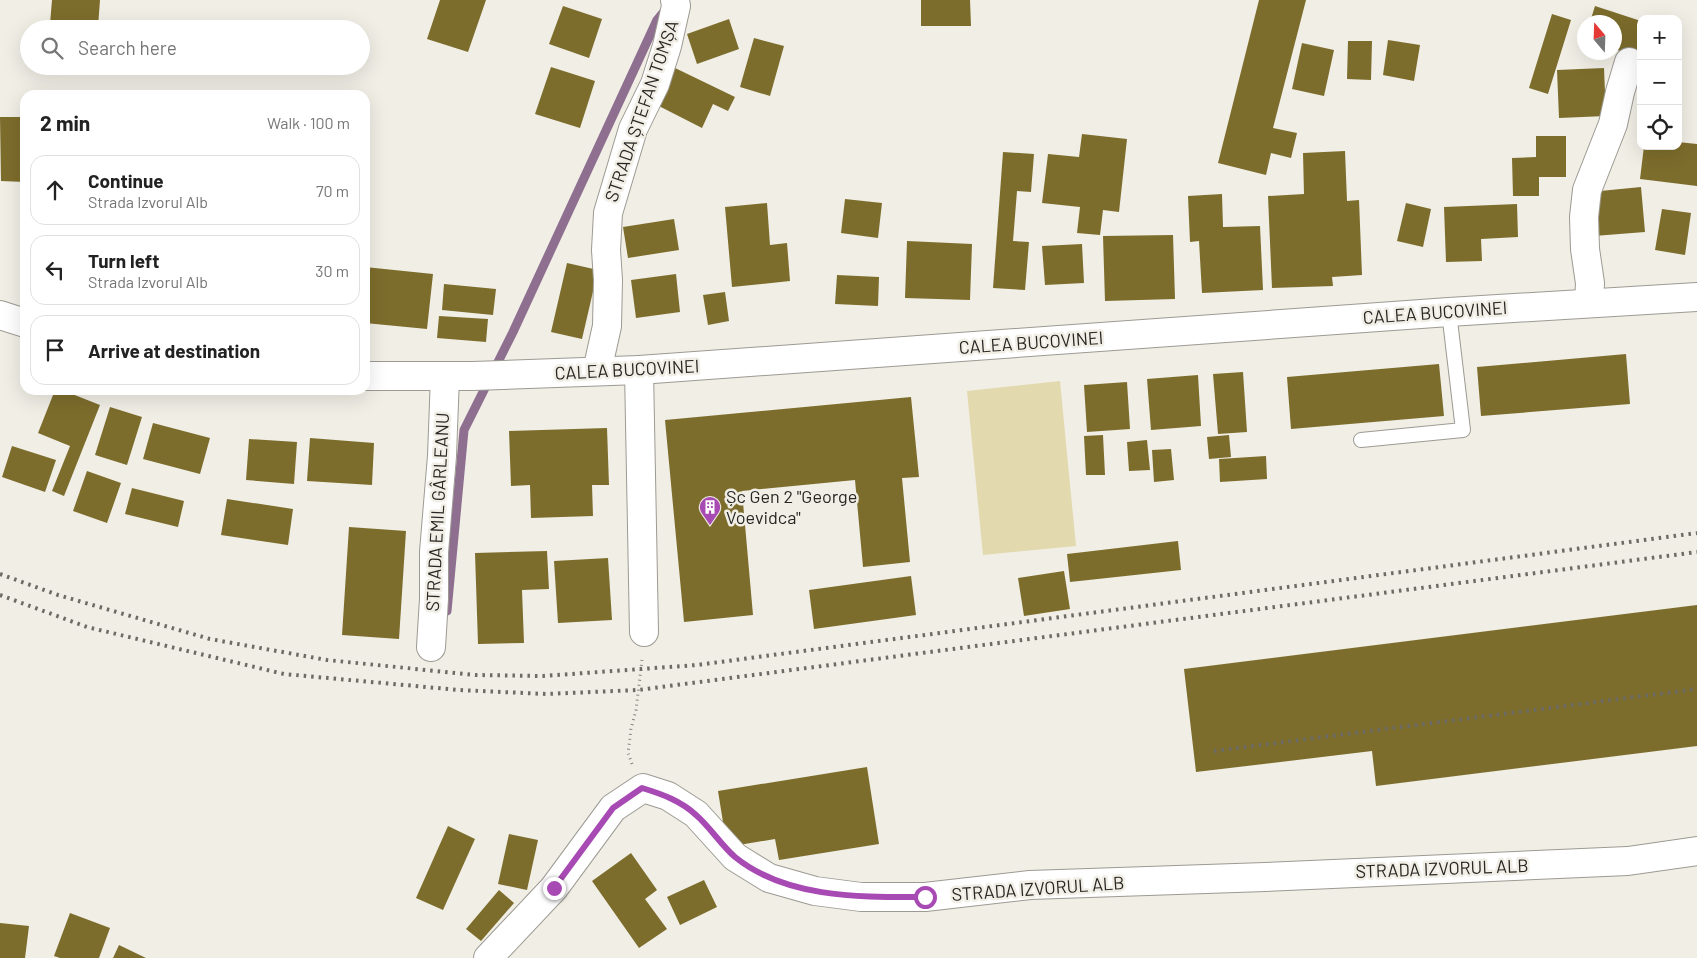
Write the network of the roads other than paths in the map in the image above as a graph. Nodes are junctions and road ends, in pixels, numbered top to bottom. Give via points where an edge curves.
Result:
1 (676, 3) edge
2 (1629, 62) dead end
3 (1697, 296) edge
4 (1589, 303) junction
5 (1449, 312) junction
6 (0, 314) edge
7 (20, 321) edge
8 (639, 370) junction
9 (597, 371) junction
10 (370, 376) edge
11 (445, 376) junction
12 (1361, 440) dead end
13 (644, 632) road end
14 (431, 647) dead end
15 (1697, 851) edge
16 (488, 958) edge

1 - 9 main road, STRADA ȘTEFAN TOMȘA via 655,84 633,129 608,213 607,326
2 - 4 main road via 1614,124 1587,190 1584,217
3 - 4 main road, CALEA BUCOVINEI
4 - 5 main road, CALEA BUCOVINEI
5 - 8 main road, CALEA BUCOVINEI
5 - 12 lane via 1463,430
6 - 7 main road
8 - 9 main road, CALEA BUCOVINEI
8 - 13 main road
9 - 11 main road, CALEA BUCOVINEI
10 - 11 main road, CALEA BUCOVINEI
11 - 14 main road, STRADA EMIL GÂRLEANU
15 - 16 main road, STRADA IZVORUL ALB via 1628,861 1030,885 925,897 861,897 815,891 769,878 735,857 696,814 668,796 642,788 613,808 554,888

